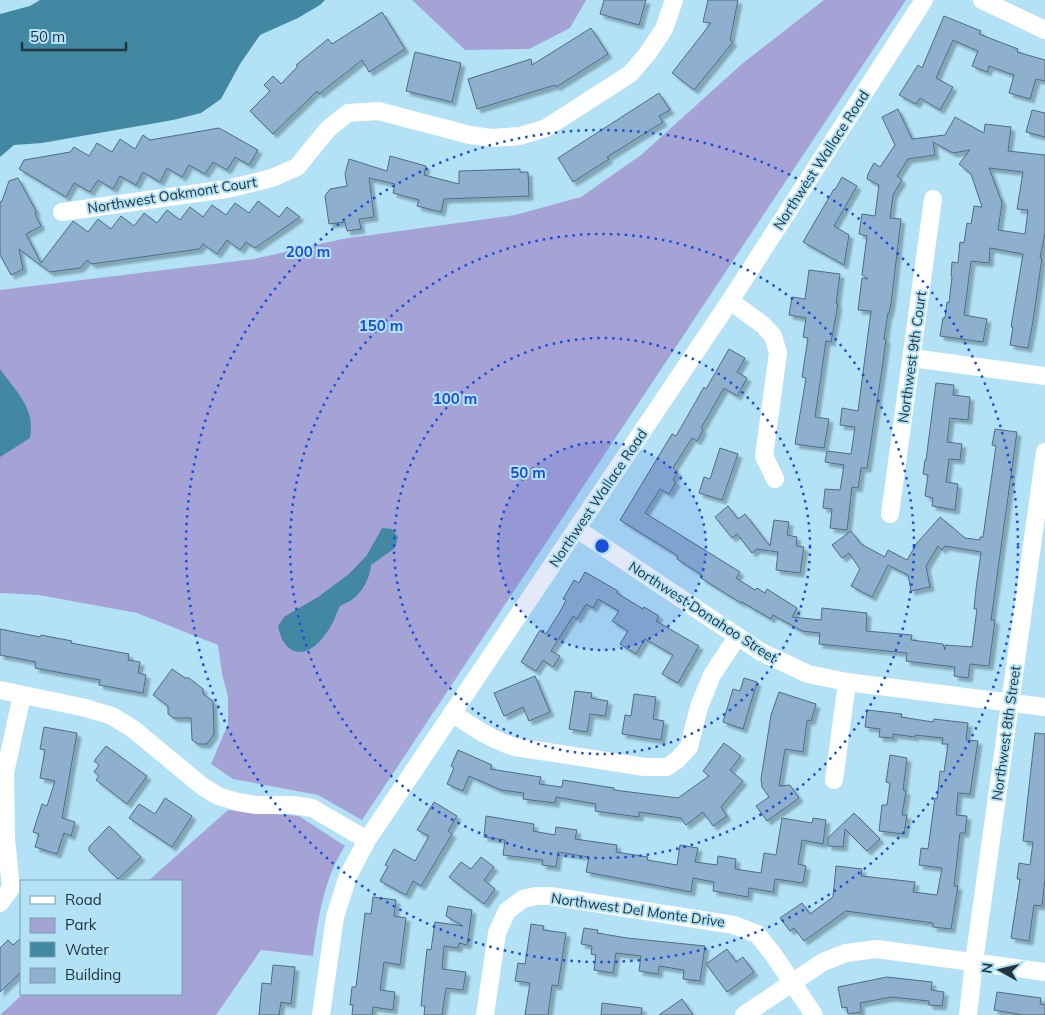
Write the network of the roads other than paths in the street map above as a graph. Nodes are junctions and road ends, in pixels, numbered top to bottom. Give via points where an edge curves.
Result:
1 (674, 0) edge
2 (924, 0) edge
3 (982, 0) edge
4 (1045, 30) edge
5 (933, 199) dead end
6 (62, 212) dead end
7 (730, 301) junction
8 (912, 358) junction
9 (1045, 376) edge
10 (1045, 452) edge
11 (775, 478) dead end
12 (890, 514) dead end
13 (577, 529) junction
14 (737, 637) junction
15 (847, 682) junction
16 (0, 690) edge
17 (22, 695) junction
18 (1010, 702) junction
19 (1045, 707) edge
20 (452, 713) junction
21 (834, 780) dead end
22 (3, 839) edge
23 (367, 840) junction
24 (0, 903) edge
25 (974, 962) junction
26 (1045, 972) edge
27 (793, 982) junction
28 (321, 1015) edge
29 (485, 1015) edge
30 (744, 1015) edge
31 (814, 1015) edge
32 (968, 1015) edge

1 - 6 street, Northwest Oakmont Court via 664,29 630,74 546,128 520,136 492,138 378,110 348,114 328,129 297,167 272,178 227,189
2 - 7 street, Northwest Wallace Road
3 - 4 street
5 - 8 street, Northwest 9th Court
7 - 11 street via 764,325 773,336 778,353 764,456
7 - 13 street, Northwest Wallace Road
8 - 9 street
8 - 12 street, Northwest 9th Court
10 - 18 street, Northwest 8th Street
13 - 14 street, Northwest Donahoo Street
13 - 20 street, Northwest Wallace Road
14 - 15 street, Northwest Donahoo Street via 768,656 808,674
14 - 20 street via 712,675 699,707 689,747 667,767 645,767 515,747 486,736
15 - 18 street, Northwest Donahoo Street
15 - 21 street
16 - 17 street
17 - 22 street via 5,773
17 - 23 street via 112,716 218,796 256,805 312,808
18 - 19 street, Northwest Donahoo Street
18 - 25 street, Northwest 8th Street
20 - 23 street, Northwest Wallace Road
22 - 24 street via 11,888
23 - 28 street, Northwest Wallace Road via 348,876 335,917
25 - 26 street
25 - 27 street via 877,949 846,953 823,962
25 - 32 street, Northwest 8th Street
27 - 29 street, Northwest Del Monte Drive via 757,934 734,924 536,896 523,899 507,912 497,933
27 - 30 street
27 - 31 street, Northwest Del Monte Drive

